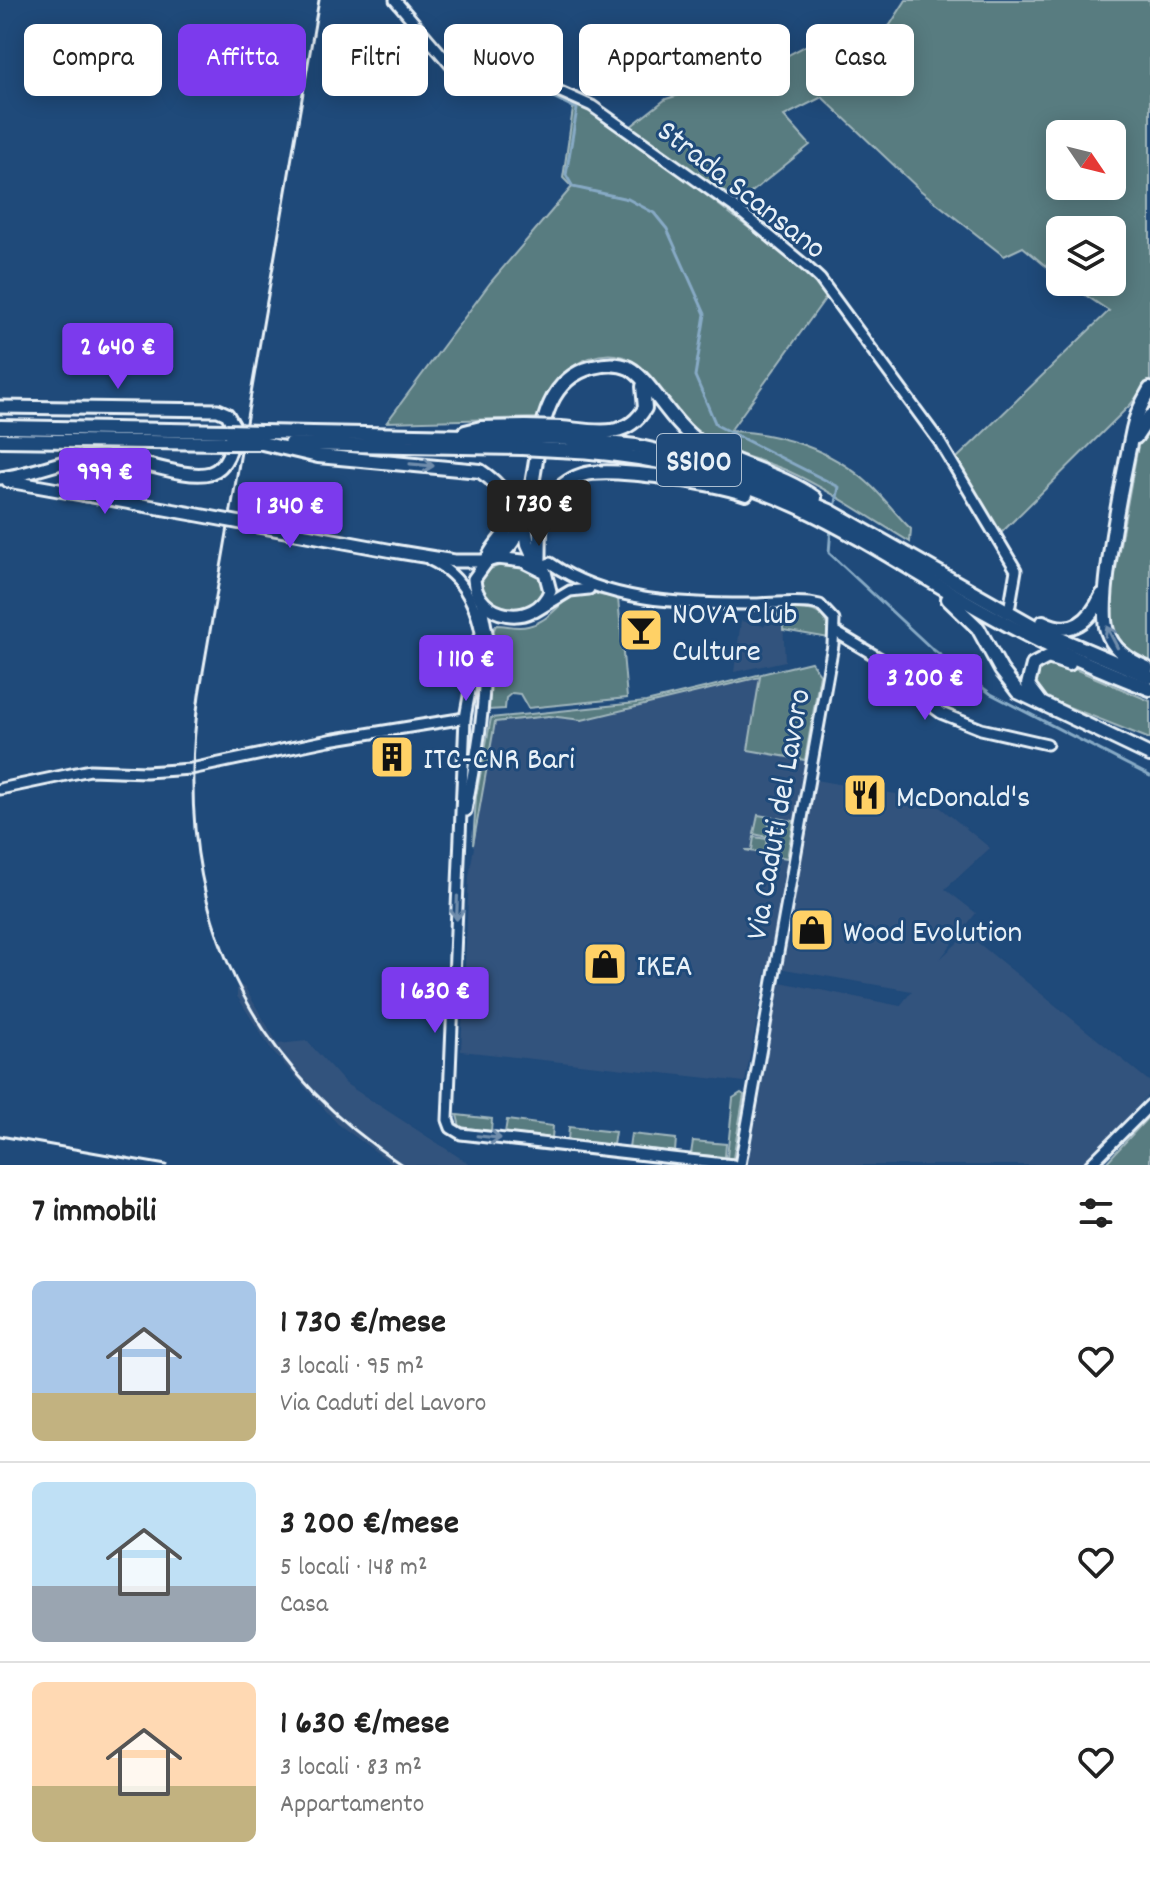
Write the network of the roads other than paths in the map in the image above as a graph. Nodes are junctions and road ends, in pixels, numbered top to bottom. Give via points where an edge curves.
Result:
1 (395, 0) edge
2 (639, 376) junction
3 (1150, 389) edge
4 (0, 407) edge
5 (1150, 416) edge
6 (0, 427) edge
7 (225, 437) junction
8 (524, 438) junction
9 (261, 439) junction
10 (559, 439) junction
11 (0, 440) edge
12 (1129, 455) junction
13 (123, 459) junction
14 (108, 477) junction
15 (0, 479) edge
16 (85, 495) junction
17 (133, 503) junction
18 (830, 511) junction
19 (814, 515) junction
20 (524, 519) junction
21 (423, 556) junction
22 (492, 560) junction
23 (895, 561) junction
24 (544, 565) junction
25 (961, 586) junction
26 (595, 588) junction
27 (1106, 588) junction
28 (481, 601) junction
29 (1010, 605) junction
30 (535, 612) junction
31 (834, 631) junction
32 (480, 636) junction
33 (1150, 669) edge
34 (484, 674) junction
35 (1150, 677) edge
36 (1150, 691) edge
37 (1042, 704) junction
38 (465, 718) junction
39 (1110, 733) junction
40 (1150, 743) edge
41 (1047, 744) dead end
42 (1150, 755) edge
43 (0, 789) edge
44 (459, 857) junction
45 (1150, 1105) edge
46 (733, 1165) edge
47 (740, 1165) edge
48 (1090, 1165) edge

1 - 29 street, Strada Scansano via 459,75 538,82 592,106 737,209 820,279 939,441 1016,570
2 - 10 highway, SS100 via 645,408 629,427
2 - 18 highway, SS100 via 671,419 700,443 793,483
2 - 20 highway via 629,368 602,365 577,373 556,392
3 - 12 highway via 1133,427
4 - 13 main road via 218,410 233,420 232,447 212,472
5 - 12 highway
6 - 7 highway, SS100
7 - 9 highway, SS100, bridge
7 - 11 highway, SS100
8 - 9 highway, SS100
8 - 9 highway, SS100 via 481,428 451,435
8 - 10 highway, SS100, bridge
8 - 10 highway, SS100, bridge
9 -> 22 highway, SS100 via 318,456 480,471 497,482 510,511
10 - 18 highway, SS100 via 636,446 727,467
10 - 19 highway, SS100 via 704,472
12 - 27 highway
13 - 14 main road
13 - 15 main road via 76,458
14 - 16 main road via 97,467 83,468 76,481
14 - 17 main road via 112,491
15 - 16 main road
16 - 17 main road
17 - 21 main road, bridge
18 - 25 highway, SS100
19 - 23 highway, SS100
19 - 24 highway, SS100 via 737,490 597,471 570,480 550,499 540,522
20 - 22 highway via 513,545
20 - 24 highway via 528,544
21 - 22 main road
21 - 32 street via 453,573 466,590
22 - 24 main road
22 - 28 main road via 474,579
23 - 36 highway, SS100 via 1014,629
23 - 37 highway via 959,607 983,634 1009,682 1027,699
24 - 26 street
24 - 30 main road via 550,591
25 - 29 highway
25 - 35 highway, SS100 via 1044,632
26 - 30 street via 570,591
26 - 31 street via 698,602 810,603 828,611
27 - 29 highway via 1088,619 1067,628 1054,628
33 -> 27 highway via 1122,654 1107,632
28 - 30 main road via 502,613
28 - 34 street via 488,638
31 - 41 street via 879,658 941,713 981,729
31 - 47 street, Via Caduti del Lavoro
32 - 34 street
32 - 38 street
34 - 44 street via 482,720
36 - 37 highway via 1137,692 1048,657 1028,674 1028,685
37 - 39 highway
38 - 43 street via 191,769 90,770
38 - 44 street
39 - 40 highway
39 - 42 highway
44 -> 46 street via 451,1128 461,1134
45 - 48 street

